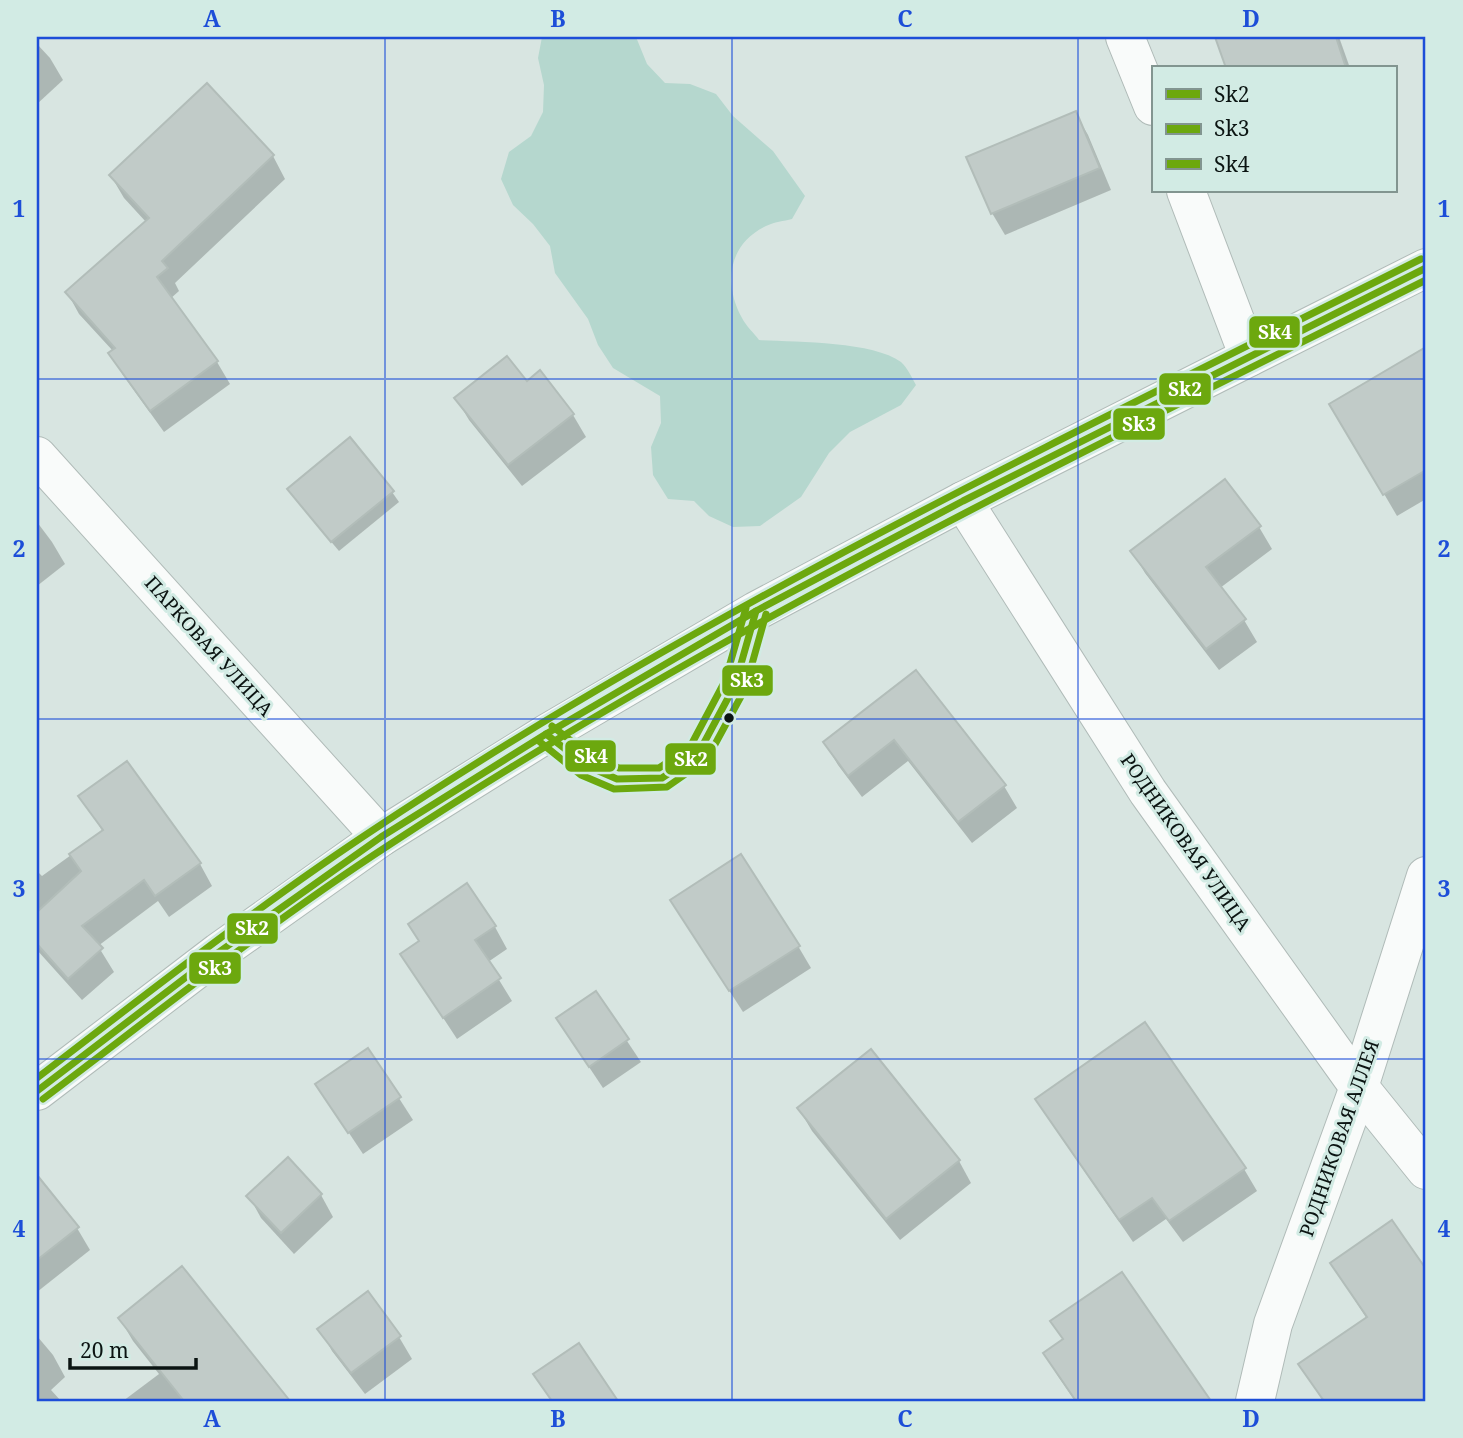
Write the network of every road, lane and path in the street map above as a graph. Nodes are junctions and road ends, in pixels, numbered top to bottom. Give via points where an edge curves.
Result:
1 (1125, 37) edge
2 (1152, 104) edge
3 (1186, 192) edge
4 (1426, 268) edge
5 (1249, 357) junction
6 (37, 456) edge
7 (963, 501) junction
8 (381, 837) junction
9 (1426, 876) edge
10 (1359, 1087) junction
11 (37, 1091) edge
12 (1426, 1170) edge
13 (1255, 1401) edge

1 - 2 street
3 - 5 street
4 - 5 street
5 - 7 street
6 - 8 street, ПАРКОВАЯ УЛИЦА
7 - 8 street via 756,611
7 - 10 street, РОДНИКОВАЯ УЛИЦА via 1148,792
8 - 11 street via 219,952
9 - 10 street, РОДНИКОВАЯ АЛЛЕЯ
10 - 12 street, РОДНИКОВАЯ УЛИЦА
10 - 13 street, РОДНИКОВАЯ АЛЛЕЯ via 1273,1324

